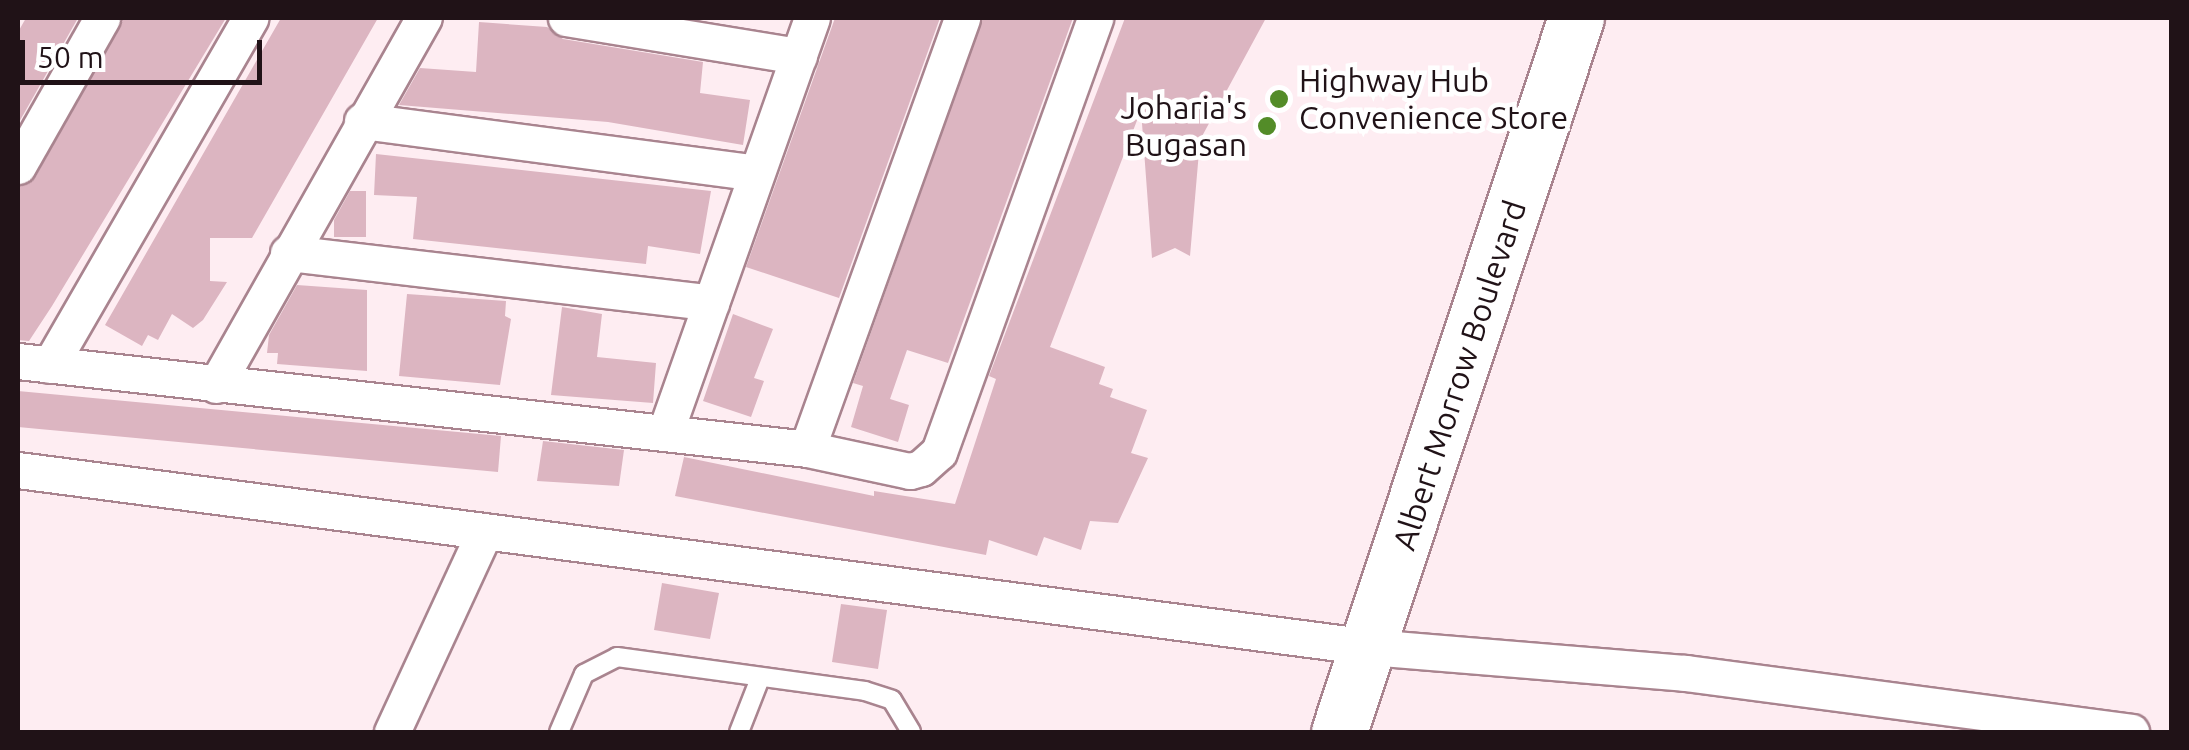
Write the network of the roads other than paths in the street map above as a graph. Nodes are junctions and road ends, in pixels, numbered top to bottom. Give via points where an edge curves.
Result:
1 (102, 18) edge
2 (250, 18) edge
3 (424, 18) edge
4 (566, 18) edge
5 (812, 18) edge
6 (962, 18) edge
7 (1096, 18) edge
8 (1568, 20) edge
9 (799, 56) junction
10 (362, 121) junction
11 (18, 166) edge
12 (755, 173) junction
13 (288, 253) junction
14 (711, 303) junction
15 (34, 363) edge
16 (216, 384) junction
17 (665, 433) junction
18 (807, 449) junction
19 (18, 470) edge
20 (484, 531) junction
21 (1369, 647) junction
22 (759, 680) junction
23 (392, 732) edge
24 (559, 732) edge
25 (740, 732) edge
26 (911, 732) edge
27 (1338, 732) edge
28 (2131, 732) edge

1 - 11 street
2 - 15 street
3 - 10 street
4 - 9 street
5 - 9 street
6 - 18 street
7 - 18 street via 931,464 910,471
8 - 21 main road, Albert Morrow Boulevard
9 - 12 street
10 - 12 street
10 - 13 street
12 - 14 street
13 - 14 street
13 - 16 street
14 - 17 street
15 - 16 street
16 - 17 street
17 - 18 street
19 - 20 street
20 - 21 street
20 - 23 street
21 - 27 main road, Albert Morrow Boulevard
21 - 28 street via 1685,673
22 - 24 lane via 617,657 600,660 584,674
22 - 25 lane
22 - 26 lane via 866,690 892,700

